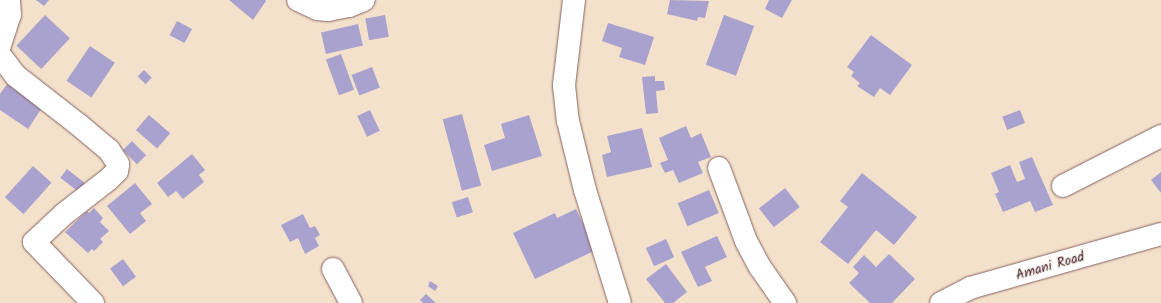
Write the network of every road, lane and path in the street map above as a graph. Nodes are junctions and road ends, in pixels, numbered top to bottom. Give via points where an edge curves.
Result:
1 (9, 0) edge
2 (298, 0) edge
3 (364, 0) edge
4 (574, 0) edge
5 (0, 45) edge
6 (0, 55) edge
7 (1161, 136) edge
8 (719, 168) dead end
9 (1063, 186) dead end
10 (1161, 234) edge
11 (333, 269) dead end
12 (93, 303) edge
13 (352, 303) edge
14 (620, 303) edge
15 (785, 303) edge
16 (941, 303) edge

1 - 5 street via 11,9
2 - 3 street via 317,9 328,10
4 - 14 street via 564,85 568,121 584,190
6 - 12 street via 16,76 109,150 119,166 109,179 64,214 34,242
7 - 9 street
8 - 15 street via 746,241
10 - 16 street, Amani Road via 970,288
11 - 13 street

